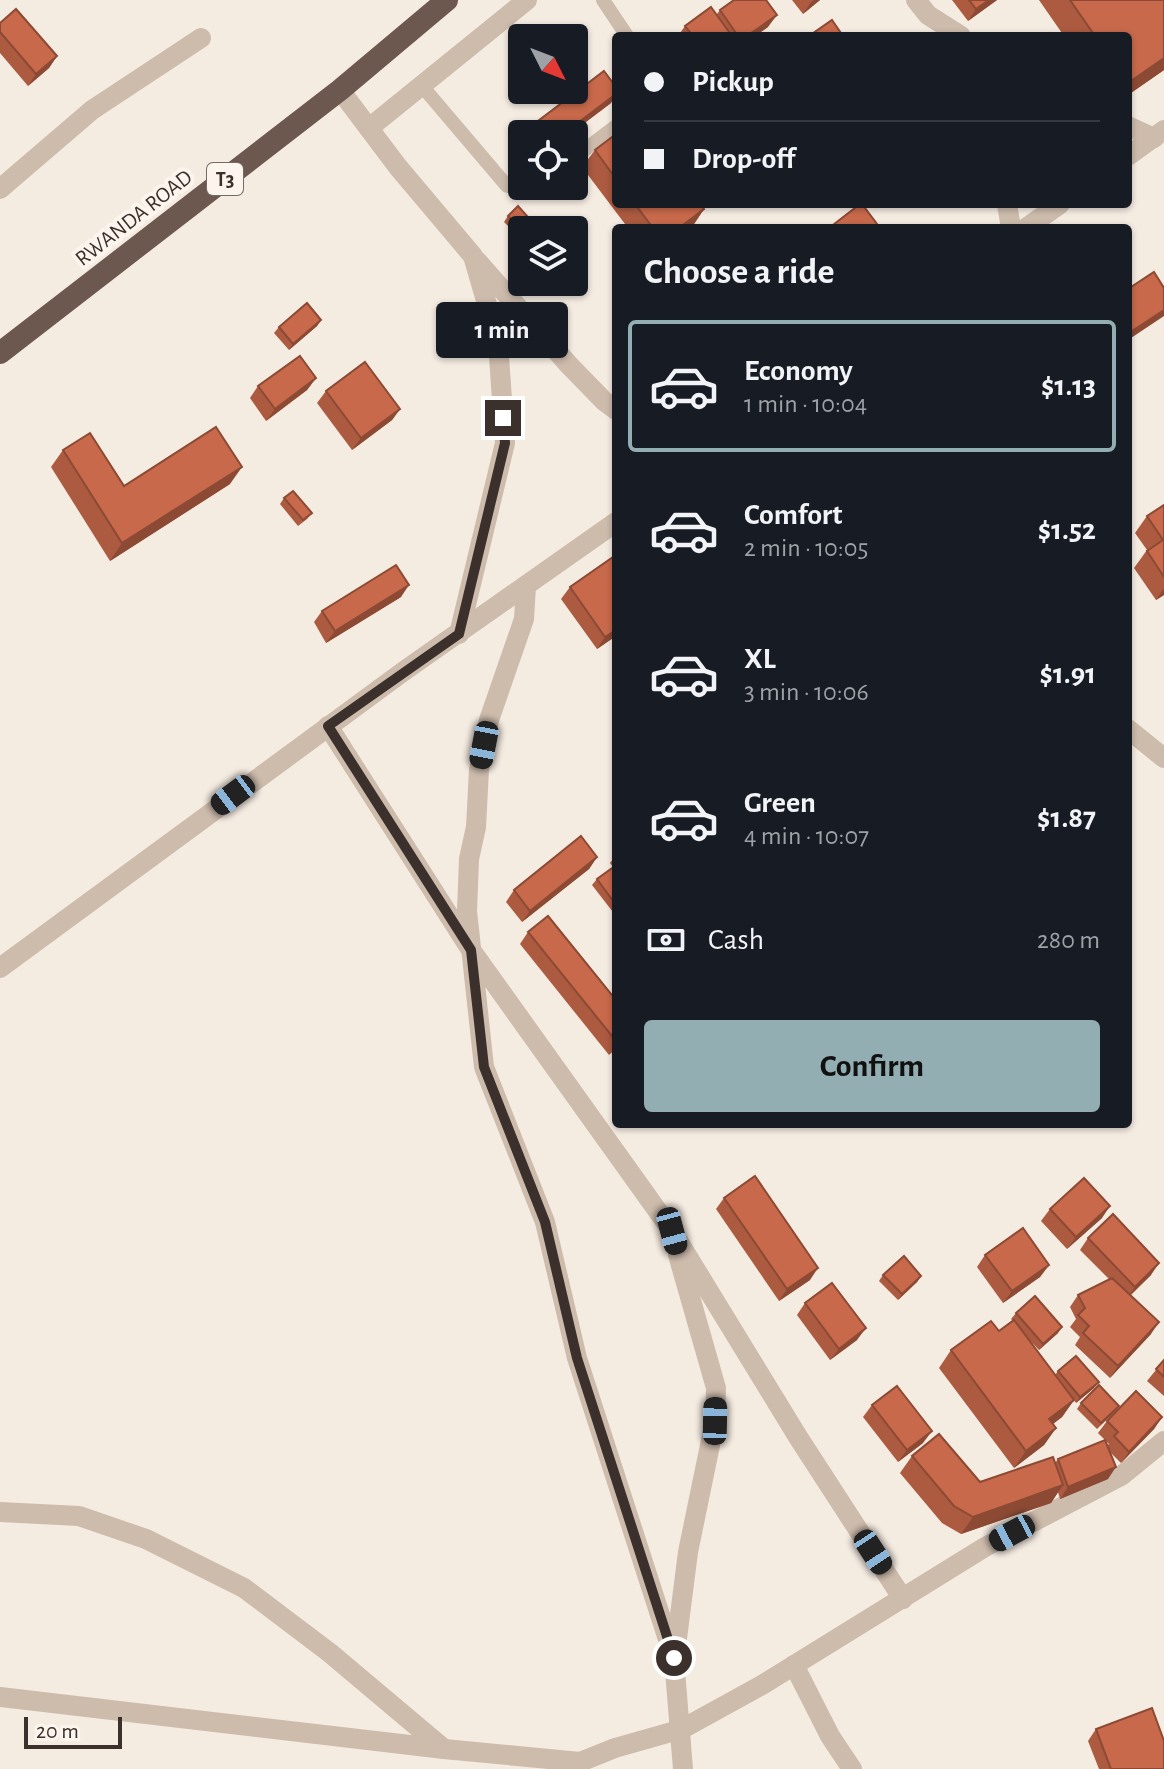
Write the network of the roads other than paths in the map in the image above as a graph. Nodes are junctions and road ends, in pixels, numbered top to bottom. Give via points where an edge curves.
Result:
1 (447, 0) edge
2 (527, 0) edge
3 (603, 0) edge
4 (922, 8) edge
5 (624, 32) edge
6 (936, 32) edge
7 (955, 32) edge
8 (201, 38) dead end
9 (422, 86) junction
10 (340, 90) junction
11 (1132, 127) edge
12 (369, 128) junction
13 (612, 129) edge
14 (1159, 134) edge
15 (588, 147) edge
16 (1132, 153) edge
17 (508, 186) edge
18 (0, 189) edge
19 (1054, 208) edge
20 (1032, 224) edge
21 (473, 256) junction
22 (0, 353) edge
23 (612, 407) edge
24 (612, 525) edge
25 (526, 586) junction
26 (459, 634) junction
27 (328, 726) junction
28 (1132, 732) edge
29 (1164, 758) edge
30 (471, 950) junction
31 (0, 968) edge
32 (672, 1231) junction
33 (1164, 1441) edge
34 (0, 1512) edge
35 (903, 1599) junction
36 (674, 1658) junction
37 (794, 1665) junction
38 (0, 1697) edge
39 (682, 1729) junction
40 (444, 1749) junction
41 (575, 1766) edge
42 (683, 1769) edge
43 (852, 1769) edge

1 - 10 highway, RWANDA ROAD / T3
2 - 9 street
3 - 5 lane
4 - 6 street
4 - 7 street
8 - 18 street via 92,110
9 - 12 street
9 - 17 lane
10 - 12 street
10 - 22 highway, RWANDA ROAD / T3
11 - 14 street
12 - 21 street
13 - 15 lane
14 - 16 street
19 - 20 street
21 - 23 street
21 - 26 street via 498,342 505,443
24 - 25 street
25 - 26 street
25 - 30 street via 524,619 489,720 479,770 469,859
26 - 27 street
27 - 30 street
27 - 31 street
28 - 29 street
30 - 32 street
30 - 36 street via 484,1067 545,1222 577,1358
32 - 35 street
32 - 36 street via 716,1388 714,1433 688,1552
33 - 35 street via 1121,1476 985,1547
34 - 40 street via 79,1516 146,1539 244,1588
35 - 37 street
36 - 39 street
37 - 39 street
37 - 43 street
38 - 40 street
39 - 41 street
39 - 42 street
40 - 41 street

